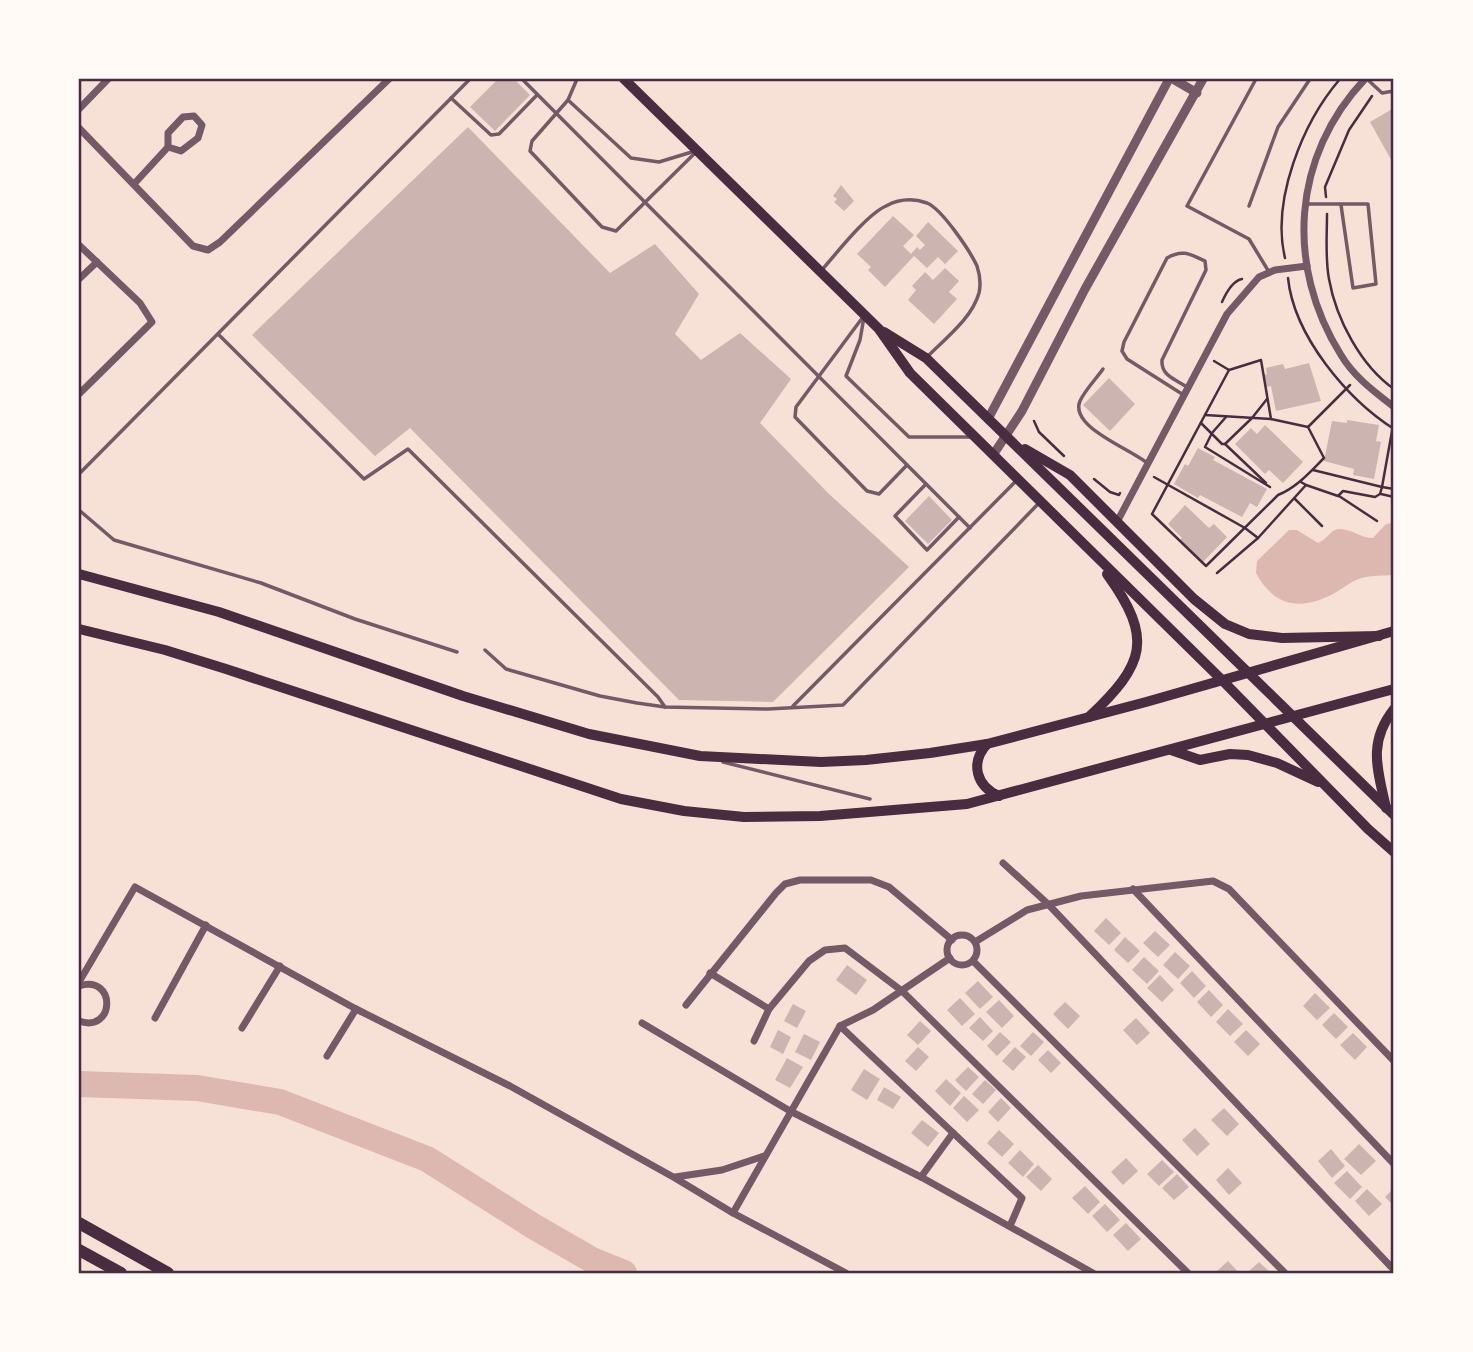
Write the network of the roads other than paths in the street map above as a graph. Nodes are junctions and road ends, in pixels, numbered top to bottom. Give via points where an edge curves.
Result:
1 (108, 79) edge
2 (389, 79) edge
3 (470, 79) edge
4 (522, 79) edge
5 (577, 79) edge
6 (624, 79) edge
7 (1171, 79) edge
8 (1203, 79) edge
9 (1256, 79) edge
10 (1310, 79) edge
11 (1366, 79) edge
12 (1394, 91) edge
13 (1197, 93) junction
14 (538, 95) junction
15 (451, 98) junction
16 (568, 100) junction
17 (79, 109) edge
18 (556, 113) junction
19 (79, 128) edge
20 (168, 147) junction
21 (697, 150) junction
22 (134, 184) junction
23 (645, 202) junction
24 (1304, 204) junction
25 (1341, 205) junction
26 (1249, 206) dead end
27 (79, 245) edge
28 (97, 262) junction
29 (1307, 266) junction
30 (819, 272) junction
31 (1269, 272) junction
32 (79, 279) edge
33 (865, 315) junction
34 (879, 329) junction
35 (218, 334) junction
36 (926, 358) junction
37 (1102, 369) dead end
38 (819, 377) junction
39 (1186, 391) junction
40 (79, 394) edge
41 (1394, 407) edge
42 (988, 419) junction
43 (976, 437) junction
44 (1006, 437) junction
45 (993, 455) junction
46 (907, 465) junction
47 (1147, 468) junction
48 (79, 474) edge
49 (1018, 479) junction
50 (926, 484) junction
51 (1040, 501) junction
52 (79, 510) edge
53 (959, 517) junction
54 (1117, 522) junction
55 (970, 528) junction
56 (1089, 549) junction
57 (1150, 555) junction
58 (79, 574) edge
59 (1173, 600) junction
60 (79, 629) edge
61 (1394, 631) edge
62 (1379, 636) junction
63 (485, 650) dead end
64 (457, 652) dead end
65 (1247, 674) junction
66 (1223, 680) junction
67 (1394, 689) edge
68 (665, 707) junction
69 (792, 708) junction
70 (1394, 709) edge
71 (1291, 716) junction
72 (1089, 717) junction
73 (1265, 723) junction
74 (987, 744) junction
75 (1171, 750) junction
76 (700, 756) junction
77 (1325, 785) junction
78 (999, 796) junction
79 (870, 799) dead end
80 (1390, 811) edge
81 (1394, 852) edge
82 (1003, 863) dead end
83 (1133, 889) junction
84 (1048, 905) junction
85 (206, 925) junction
86 (952, 940) junction
87 (975, 942) junction
88 (950, 958) junction
89 (973, 961) junction
90 (280, 966) junction
91 (710, 973) junction
92 (79, 984) edge
93 (902, 991) junction
94 (686, 1005) dead end
95 (356, 1009) junction
96 (769, 1009) junction
97 (155, 1018) dead end
98 (79, 1021) edge
99 (642, 1023) dead end
100 (840, 1026) junction
101 (242, 1028) dead end
102 (754, 1041) dead end
103 (327, 1056) dead end
104 (1394, 1061) edge
105 (790, 1111) junction
106 (953, 1133) junction
107 (764, 1156) junction
108 (1394, 1164) edge
109 (921, 1177) junction
110 (674, 1178) junction
111 (733, 1213) junction
112 (79, 1223) edge
113 (1010, 1226) junction
114 (79, 1250) edge
115 (1394, 1270) edge
116 (121, 1273) edge
117 (168, 1273) edge
118 (846, 1273) edge
119 (1093, 1273) edge
120 (1188, 1273) edge
121 (1285, 1273) edge

1 - 17 street
2 - 22 street via 208,250 194,246
3 - 15 lane
4 - 14 lane
5 - 16 lane
6 - 21 main road
7 - 13 street
7 - 42 street
8 - 13 street
9 - 31 lane via 1187,206 1250,239
10 - 26 lane via 1278,127
11 - 12 lane via 1382,93
11 - 24 street via 1336,114 1317,151
13 - 44 street
14 - 15 lane via 499,134 491,135
14 - 18 lane
15 - 35 lane
16 - 18 lane
16 - 21 lane via 631,158 659,162
18 - 23 lane
18 - 23 lane via 532,141 530,152 602,227 615,231
19 - 22 street
20 - 20 street via 181,151 198,138 202,125 194,116 183,117 168,133
20 - 22 street
21 - 23 lane
21 - 30 main road
23 - 38 lane
24 - 25 lane
24 - 29 street
25 - 25 lane via 1353,288 1376,284 1368,204
27 - 28 street
28 - 32 street
28 - 40 street via 140,303 152,322
29 - 31 street
29 - 41 street via 1316,303 1341,356
30 - 33 main road
30 - 36 lane via 884,207 908,199 929,204 957,237 981,280 967,314
31 - 39 street via 1259,276 1227,314
33 - 34 main road
33 - 38 lane
33 - 43 lane via 846,376 909,437
34 - 36 main road
34 - 43 main road via 910,373
35 - 48 lane
35 - 68 lane via 364,479 408,449
36 - 42 main road
37 - 47 lane via 1081,399 1080,416 1140,457
38 - 46 lane
38 - 46 lane via 796,407 795,417 867,491 880,494
39 - 39 lane via 1164,373 1162,360 1206,270 1205,261 1176,252 1167,258 1122,351 1127,359
39 - 47 street
42 - 44 main road
43 - 45 main road
44 - 45 street
44 - 54 main road via 1070,475
44 - 59 main road
45 - 49 main road
46 - 50 lane
47 - 54 street
49 - 51 main road
49 - 55 lane
50 - 53 lane
50 - 53 lane via 895,516 927,550
51 - 56 main road
51 - 69 lane via 842,705
52 - 64 lane via 114,540 261,583
53 - 55 lane
54 - 57 main road
55 - 69 lane
56 - 66 main road
56 - 72 main road via 1131,611 1138,633 1131,670
57 - 59 main road
57 - 62 main road via 1212,615 1238,630 1282,638
58 - 76 main road via 219,612 589,734
59 - 65 main road
60 - 78 main road via 226,669 648,805 744,817 820,816 967,804
61 - 62 main road
62 - 65 main road
63 - 68 lane via 506,669 600,696
65 - 66 main road
65 - 71 main road
66 - 72 main road
66 - 73 main road
67 - 71 main road
68 - 69 lane
70 - 80 main road via 1382,725 1376,746
71 - 73 main road
71 - 80 main road
72 - 74 main road
73 - 75 main road
73 - 77 main road
74 - 76 main road via 930,754 821,762
74 - 78 main road via 977,760 977,774 987,790
75 - 77 main road via 1200,760 1248,755
75 - 78 main road
76 - 79 lane
77 - 81 main road
82 - 84 street
83 - 84 street
83 - 104 street via 1213,881 1229,890
83 - 108 street
84 - 87 street via 1027,910
84 - 115 street
85 - 90 street
85 - 92 street via 135,887
85 - 97 street
86 - 87 street via 961,935
86 - 88 street
86 - 91 street via 889,887 871,880 800,880 785,884 776,893
87 - 89 street
88 - 89 street via 961,965
88 - 93 street
89 - 121 street
90 - 95 street
90 - 101 street
91 - 94 street
91 - 96 street
92 - 98 street via 100,989 107,1006 96,1021
93 - 96 street via 845,948 825,950 809,961
93 - 100 street
93 - 120 street
95 - 103 street
95 - 110 street via 510,1086
96 - 102 street
99 - 105 street
100 - 105 street
100 - 106 street
105 - 107 street
105 - 109 street
106 - 109 street
106 - 113 street via 1022,1198
107 - 110 street via 722,1170
107 - 111 street
109 - 113 street
110 - 111 street
111 - 118 street
112 - 117 highway
113 - 119 street
114 - 116 highway

